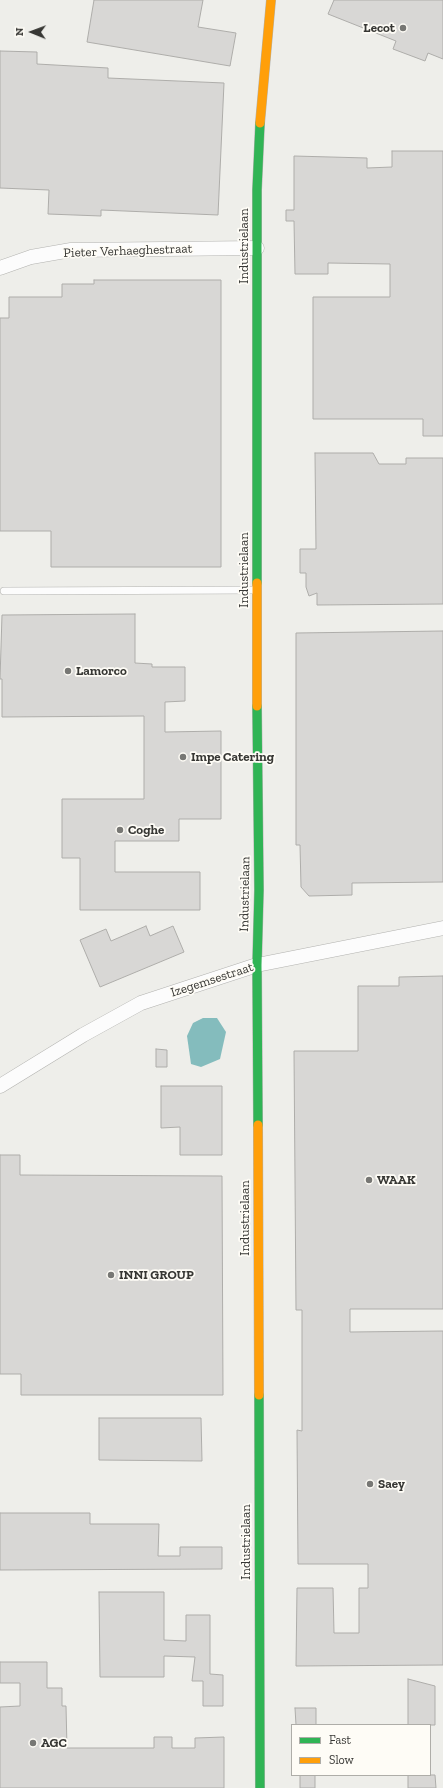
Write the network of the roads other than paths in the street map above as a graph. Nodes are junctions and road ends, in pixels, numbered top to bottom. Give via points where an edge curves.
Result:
1 (272, 0) edge
2 (257, 248) junction
3 (0, 268) edge
4 (257, 590) junction
5 (4, 591) dead end
6 (443, 928) edge
7 (257, 965) junction
8 (0, 1086) edge
9 (260, 1788) edge

1 - 2 street, Industrielaan via 260,117
2 - 3 street, Pieter Verhaeghestraat via 71,250 31,257
2 - 4 street, Industrielaan
4 - 5 lane
4 - 7 street, Industrielaan
6 - 7 street, Izegemsestraat
7 - 8 street, Izegemsestraat via 141,1003
7 - 9 street, Industrielaan

